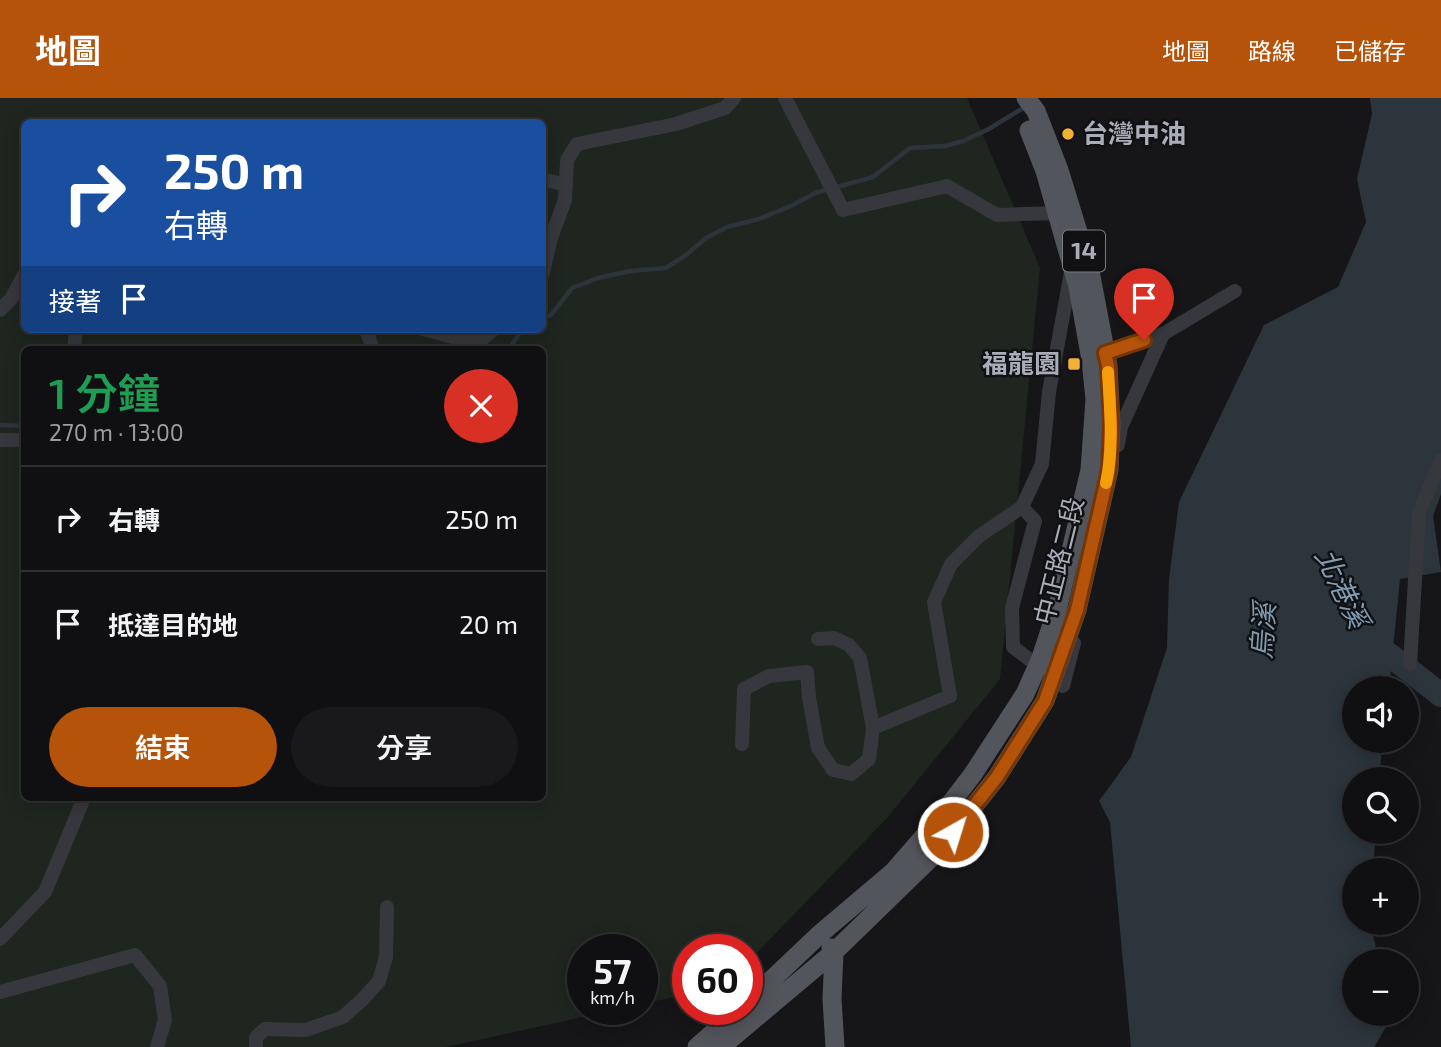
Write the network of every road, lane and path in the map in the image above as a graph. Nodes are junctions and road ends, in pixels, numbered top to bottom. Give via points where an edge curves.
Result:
1 (734, 98) edge
2 (785, 98) edge
3 (1023, 106) edge
4 (1051, 168) junction
5 (546, 180) edge
6 (566, 185) junction
7 (1057, 213) junction
8 (546, 259) edge
9 (1072, 267) junction
10 (21, 281) edge
11 (1234, 291) dead end
12 (0, 310) edge
13 (438, 333) edge
14 (489, 333) edge
15 (1163, 334) junction
16 (1105, 353) junction
17 (0, 440) edge
18 (21, 440) edge
19 (1441, 460) edge
20 (1022, 507) junction
21 (818, 639) dead end
22 (1410, 664) dead end
23 (1038, 666) junction
24 (1053, 678) junction
25 (873, 728) junction
26 (742, 744) dead end
27 (83, 801) edge
28 (387, 907) dead end
29 (821, 933) junction
30 (0, 940) edge
31 (834, 952) junction
32 (763, 988) edge
33 (0, 992) edge
34 (722, 1025) edge
35 (157, 1047) edge
36 (257, 1047) edge
37 (698, 1047) edge
38 (721, 1047) edge
39 (835, 1047) edge

1 - 6 lane via 725,108 676,124 577,144 567,160
2 - 7 lane via 843,210 947,186 997,215
3 - 4 main road, 中正路二段 / 14
4 - 7 main road, 中正路二段 / 14
4 - 16 main road, 中正路二段 / 14 via 1090,271
5 - 6 lane
6 - 8 lane
7 - 9 main road, 中正路二段 / 14
9 - 20 lane via 1049,392 1042,464
9 - 23 main road, 中正路二段 / 14 via 1091,360 1094,431 1079,521
10 - 12 lane
11 - 15 lane
13 - 14 lane via 480,341
15 - 16 lane
15 - 24 lane via 1121,428 1102,537 1063,686
16 - 24 main road, 中正路二段 / 14 via 1111,425 1109,470 1077,610
17 - 18 lane
19 - 22 lane via 1419,512
20 - 23 lane via 1035,521 1012,608 1013,647
20 - 25 lane via 979,536 951,564 934,603 950,696
21 - 25 lane via 834,638 849,645 860,658
23 - 29 main road, 中正路二段 / 14 via 974,774 934,825 893,873
24 - 31 main road, 中正路二段 / 14 via 1045,701 997,777 939,850
25 - 26 lane via 869,760 851,774 833,769 818,748 807,672 769,676 744,689
27 - 30 lane via 45,892
28 - 36 lane via 386,957 379,981 363,999 343,1017 306,1031 265,1029 256,1037
29 - 31 main road
29 - 32 main road, 中正路二段 / 14
31 - 38 main road, 中正路二段 / 14
31 - 39 main road
33 - 35 lane via 135,955 160,986 165,1020
34 - 37 main road

